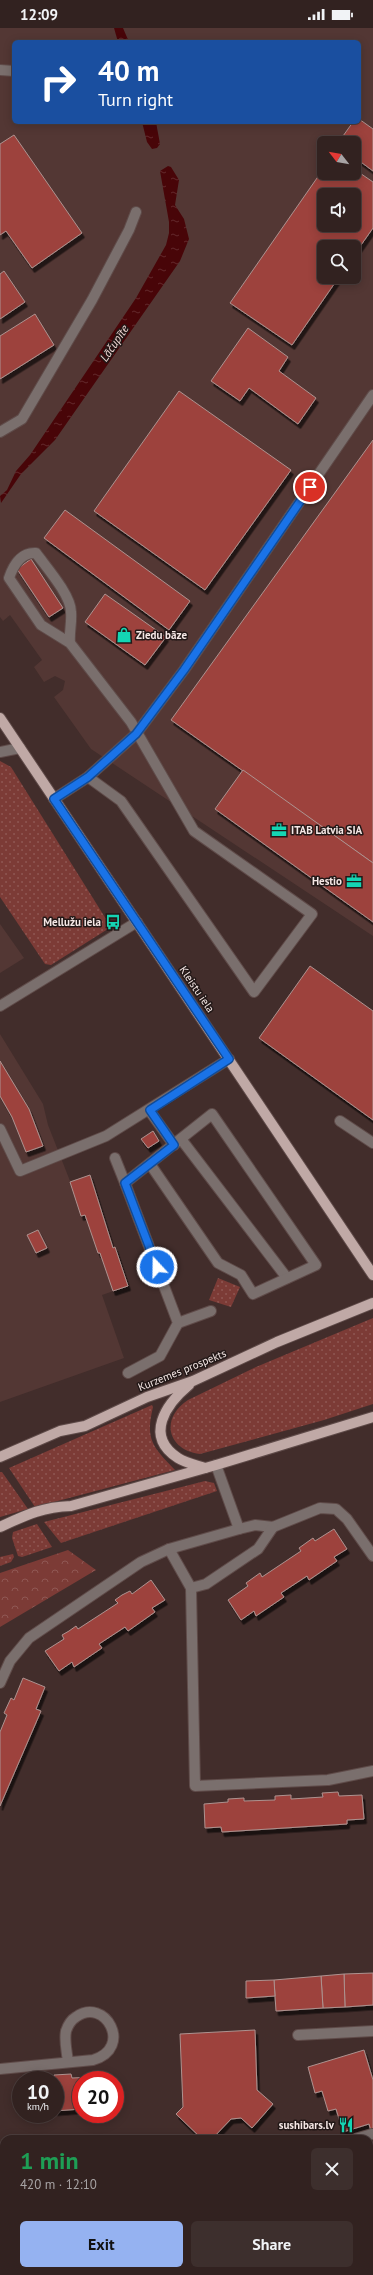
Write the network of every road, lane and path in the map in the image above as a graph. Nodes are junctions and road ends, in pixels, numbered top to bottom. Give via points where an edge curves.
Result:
1 (0, 70) edge
2 (12, 71) edge
3 (136, 212) dead end
4 (373, 395) edge
5 (0, 432) edge
6 (70, 644) junction
7 (0, 718) edge
8 (136, 734) junction
9 (20, 748) junction
10 (0, 752) edge
11 (88, 777) junction
12 (54, 799) junction
13 (138, 922) junction
14 (0, 1006) edge
15 (229, 1059) junction
16 (150, 1110) junction
17 (340, 1121) dead end
18 (0, 1128) edge
19 (178, 1142) junction
20 (373, 1143) edge
21 (115, 1158) dead end
22 (150, 1164) junction
23 (125, 1183) junction
24 (373, 1275) edge
25 (287, 1278) junction
26 (373, 1303) edge
27 (211, 1311) dead end
28 (178, 1322) junction
29 (128, 1373) dead end
30 (193, 1381) junction
31 (373, 1417) edge
32 (0, 1457) edge
33 (216, 1465) junction
34 (204, 1468) junction
35 (0, 1527) edge
36 (273, 1527) junction
37 (239, 1529) junction
38 (169, 1549) junction
39 (373, 1556) edge
40 (191, 1588) junction
41 (0, 1682) edge
42 (373, 1771) edge
43 (373, 2031) edge
44 (298, 2035) dead end
45 (68, 2062) junction
46 (0, 2069) edge
47 (372, 2134) dead end
48 (369, 2135) edge

1 - 2 street
3 - 5 street via 92,300 22,419
4 - 8 street via 184,670
6 - 6 street via 69,601 36,552 30,552 14,564 9,578 41,625
6 - 8 street via 131,722
7 - 9 main road, Kleistu iela
8 - 11 street
8 - 11 street via 194,831 312,914 254,992 121,801
9 - 10 street
9 - 12 main road, Kleistu iela
11 - 12 street
12 - 13 main road, Kleistu iela
13 - 14 street
13 - 15 main road, Kleistu iela
15 - 16 street
15 - 24 main road, Kleistu iela
16 - 18 street via 106,1136 20,1171
16 - 19 street
17 - 20 street
19 - 22 street
19 - 25 street
19 - 25 street via 212,1114 316,1265
21 - 23 street
22 - 23 street
22 - 25 street via 218,1263 241,1275 253,1294
23 - 28 street
26 - 30 main road, Kurzemes prospekts
27 - 28 street
28 - 29 street via 160,1356
30 - 32 main road, Kurzemes prospekts via 85,1426 60,1432
30 - 34 main road via 173,1398 162,1418 161,1433 171,1453
31 - 33 main road
33 - 34 main road
33 - 37 street
34 - 35 main road via 71,1506 51,1506 17,1517
36 - 37 street via 255,1525
36 - 39 street via 320,1508 336,1509 347,1518
36 - 40 street via 258,1549 206,1584
37 - 38 street
38 - 40 street
38 - 41 street via 147,1558 40,1629 18,1650
40 - 42 street via 195,1786 328,1780
43 - 44 street
45 - 45 street via 93,2060 106,2053 113,2040 113,2033 107,2020 94,2012 86,2012 73,2019 66,2032
45 - 46 street
47 - 48 street

